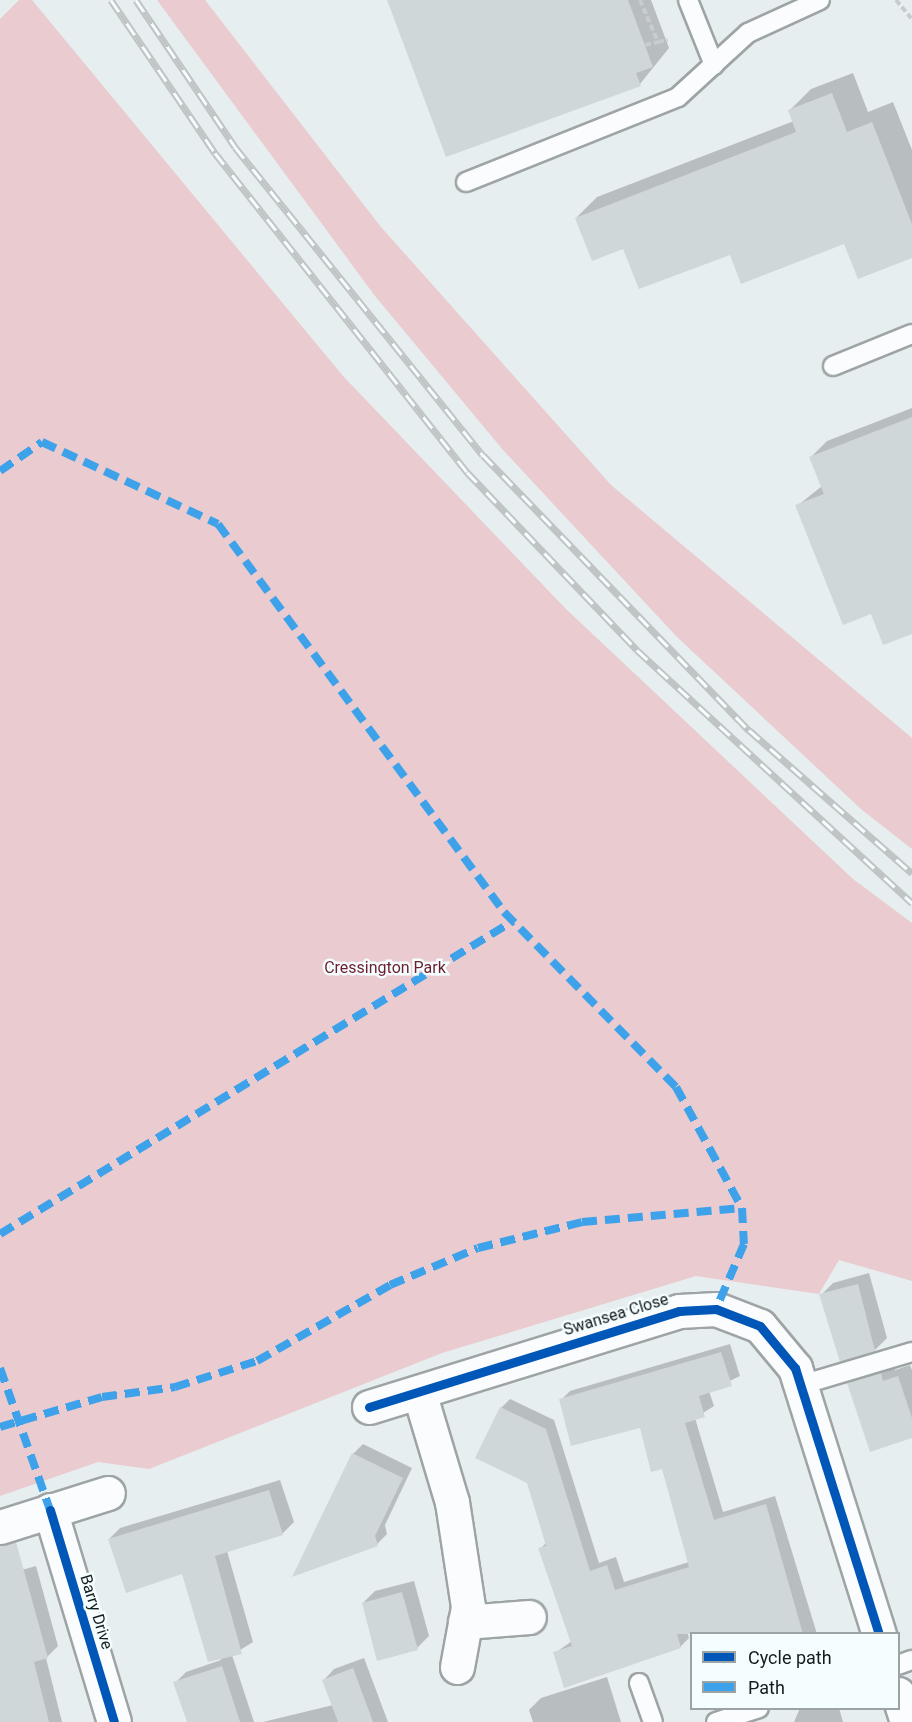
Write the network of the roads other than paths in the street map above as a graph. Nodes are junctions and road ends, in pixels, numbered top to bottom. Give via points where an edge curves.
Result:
1 (688, 0) edge
2 (819, 0) edge
3 (714, 64) junction
4 (466, 182) dead end
5 (912, 334) edge
6 (833, 366) dead end
7 (912, 1352) edge
8 (801, 1386) junction
9 (419, 1392) junction
10 (369, 1407) dead end
11 (108, 1492) dead end
12 (50, 1510) junction
13 (0, 1527) edge
14 (529, 1617) dead end
15 (465, 1622) junction
16 (878, 1632) edge
17 (456, 1667) dead end
18 (639, 1683) dead end
19 (900, 1700) edge
20 (753, 1710) edge
21 (114, 1722) edge
22 (653, 1722) edge
23 (716, 1722) edge
24 (907, 1722) edge

1 - 3 lane
2 - 3 lane via 748,33
3 - 4 lane via 678,97
5 - 6 lane
7 - 8 lane
8 - 9 street, Swansea Close via 795,1368 760,1326 716,1309 679,1311
8 - 16 street, Swansea Close
9 - 10 street, Swansea Close
9 - 15 street via 452,1502 468,1607
11 - 12 street
12 - 13 street
12 - 21 street, Barry Drive
14 - 15 street
15 - 17 street
18 - 22 lane
19 - 24 street
20 - 23 lane

